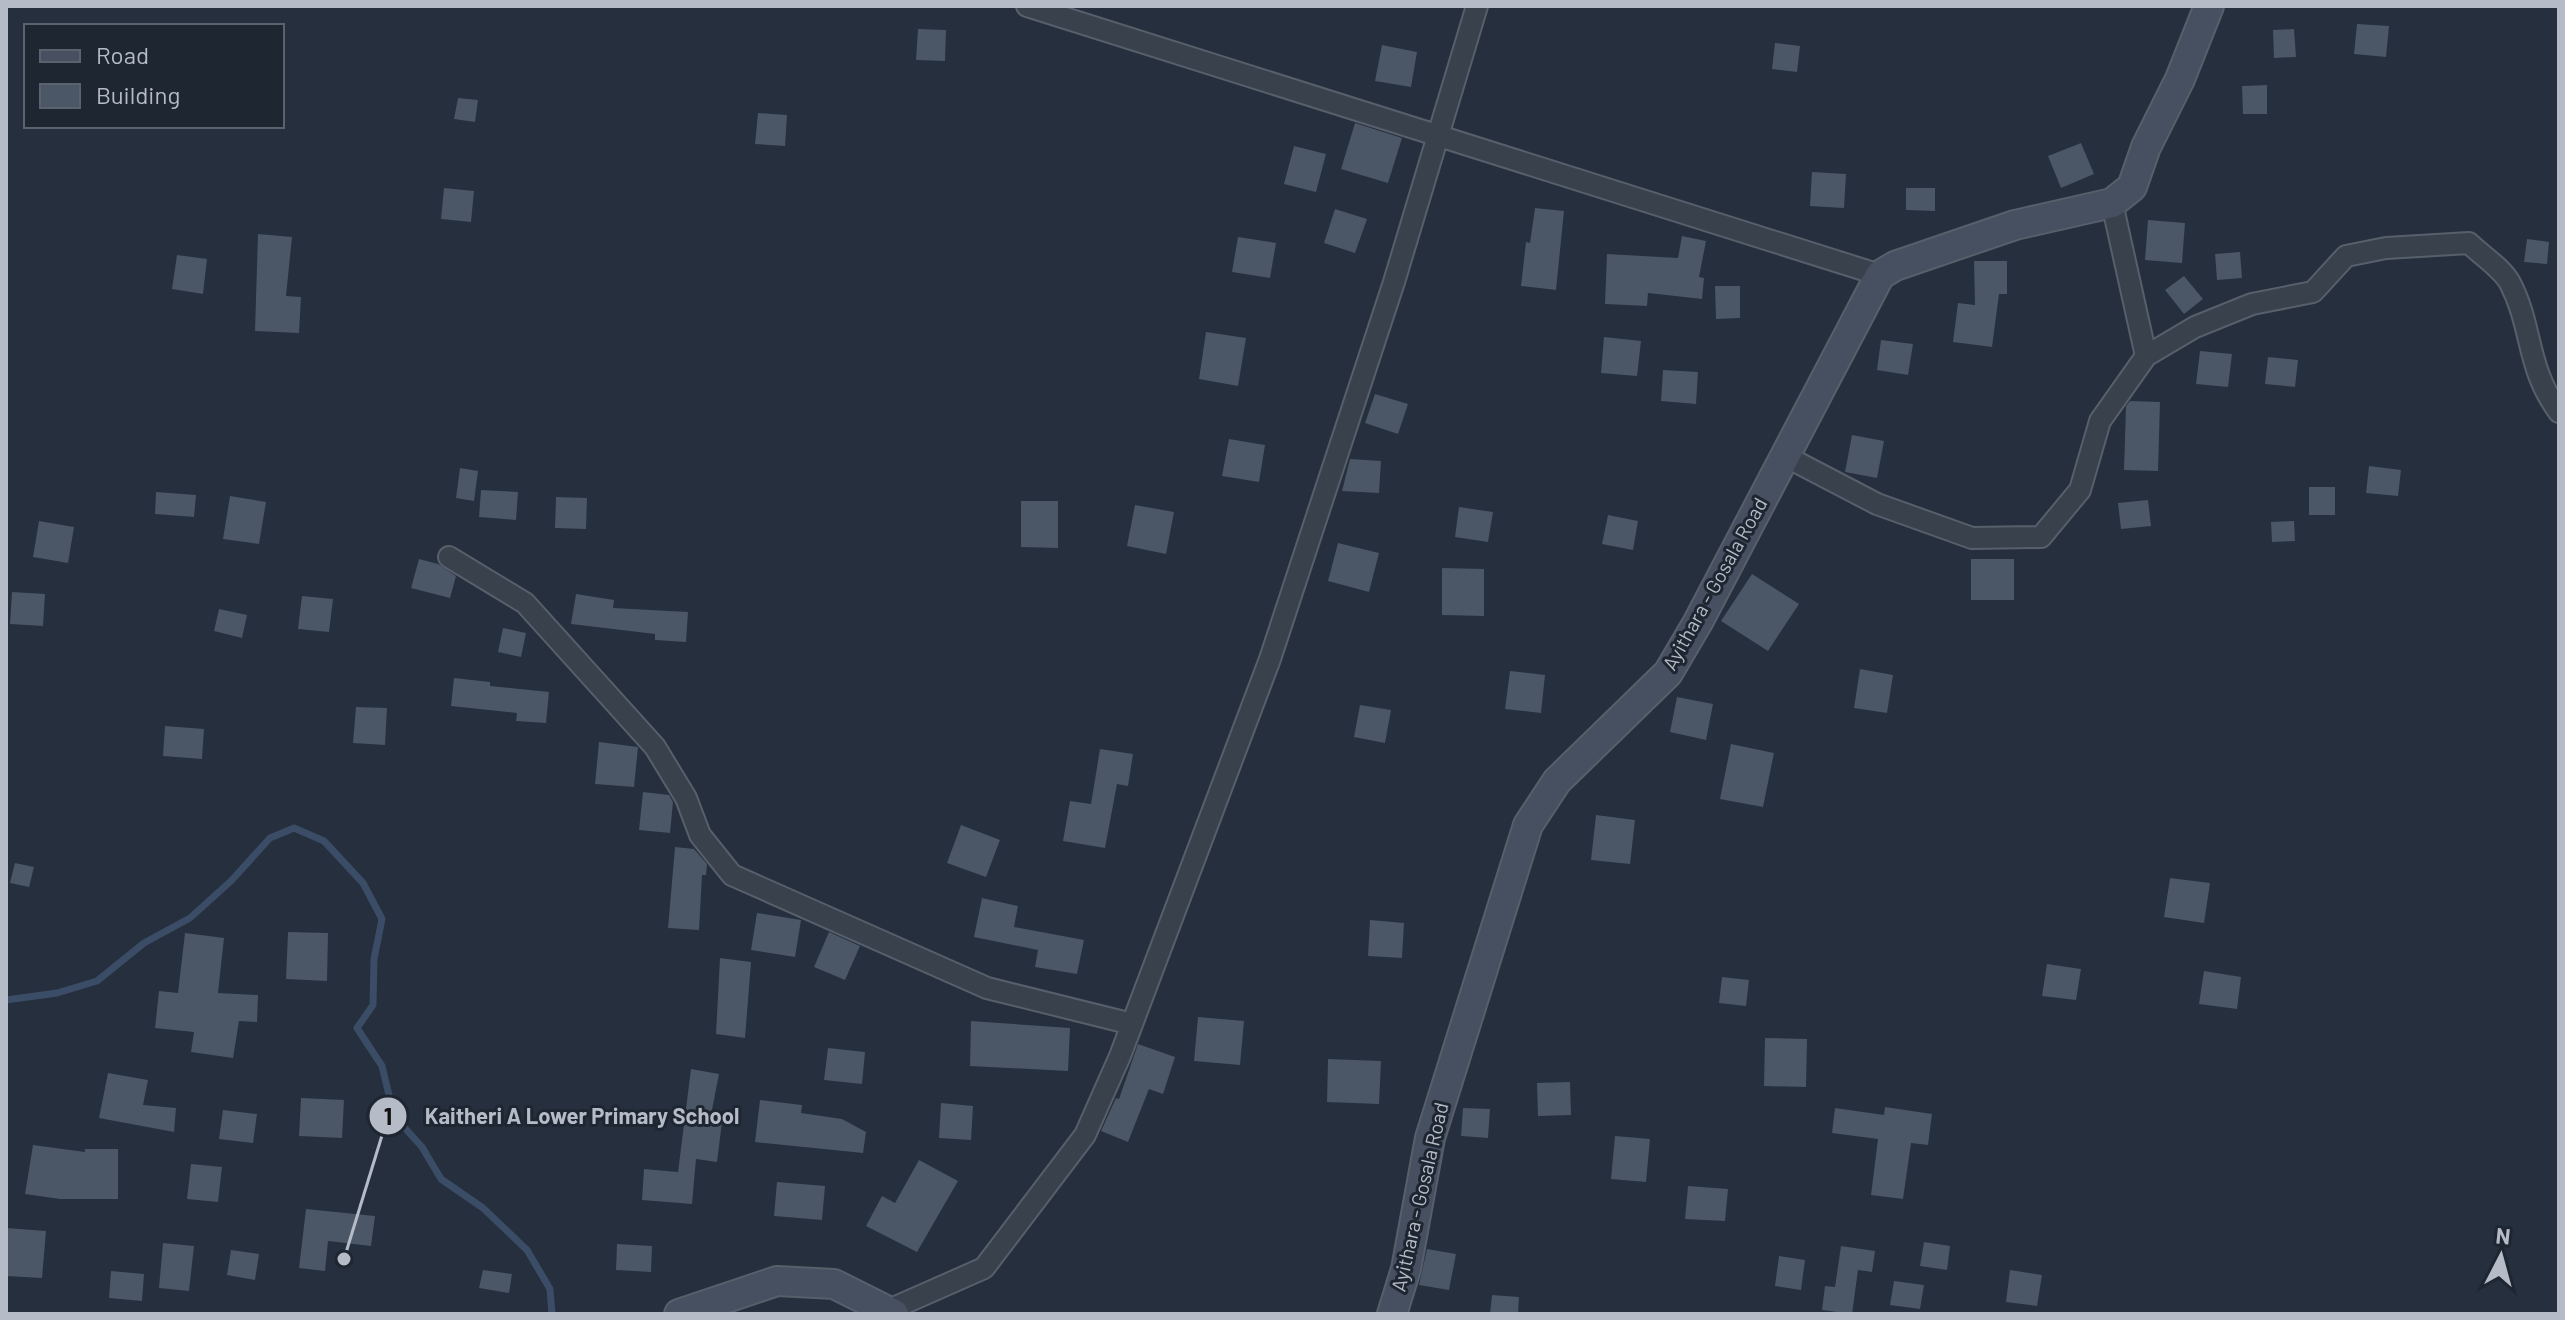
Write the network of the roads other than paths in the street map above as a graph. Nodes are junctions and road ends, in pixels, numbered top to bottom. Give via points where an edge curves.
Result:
1 (1027, 6) edge
2 (1477, 6) edge
3 (2209, 6) edge
4 (1436, 136) junction
5 (2112, 203) junction
6 (1880, 275) junction
7 (2146, 356) junction
8 (2559, 412) edge
9 (1785, 456) junction
10 (449, 557) dead end
11 (1132, 1024) junction
12 (891, 1312) edge
13 (679, 1314) edge
14 (1392, 1314) edge

1 - 4 street
2 - 4 street
3 - 5 main road via 2132,187
4 - 6 street
4 - 11 street via 1394,282 1270,659
5 - 6 main road via 2015,225
5 - 7 street
6 - 9 main road, Ayithara - Gosala Road
7 - 8 street via 2195,327 2252,304 2313,292 2346,256 2469,243 2509,279 2536,376
7 - 9 street via 2100,421 2080,490 2041,537 1972,538 1877,504
9 - 14 main road, Ayithara - Gosala Road via 1668,673 1557,781 1528,825 1430,1138 1406,1269
10 - 11 street via 525,603 655,747 686,798 700,835 732,875 987,988
11 - 12 street via 1085,1135 984,1268
12 - 13 main road via 834,1284 777,1281

